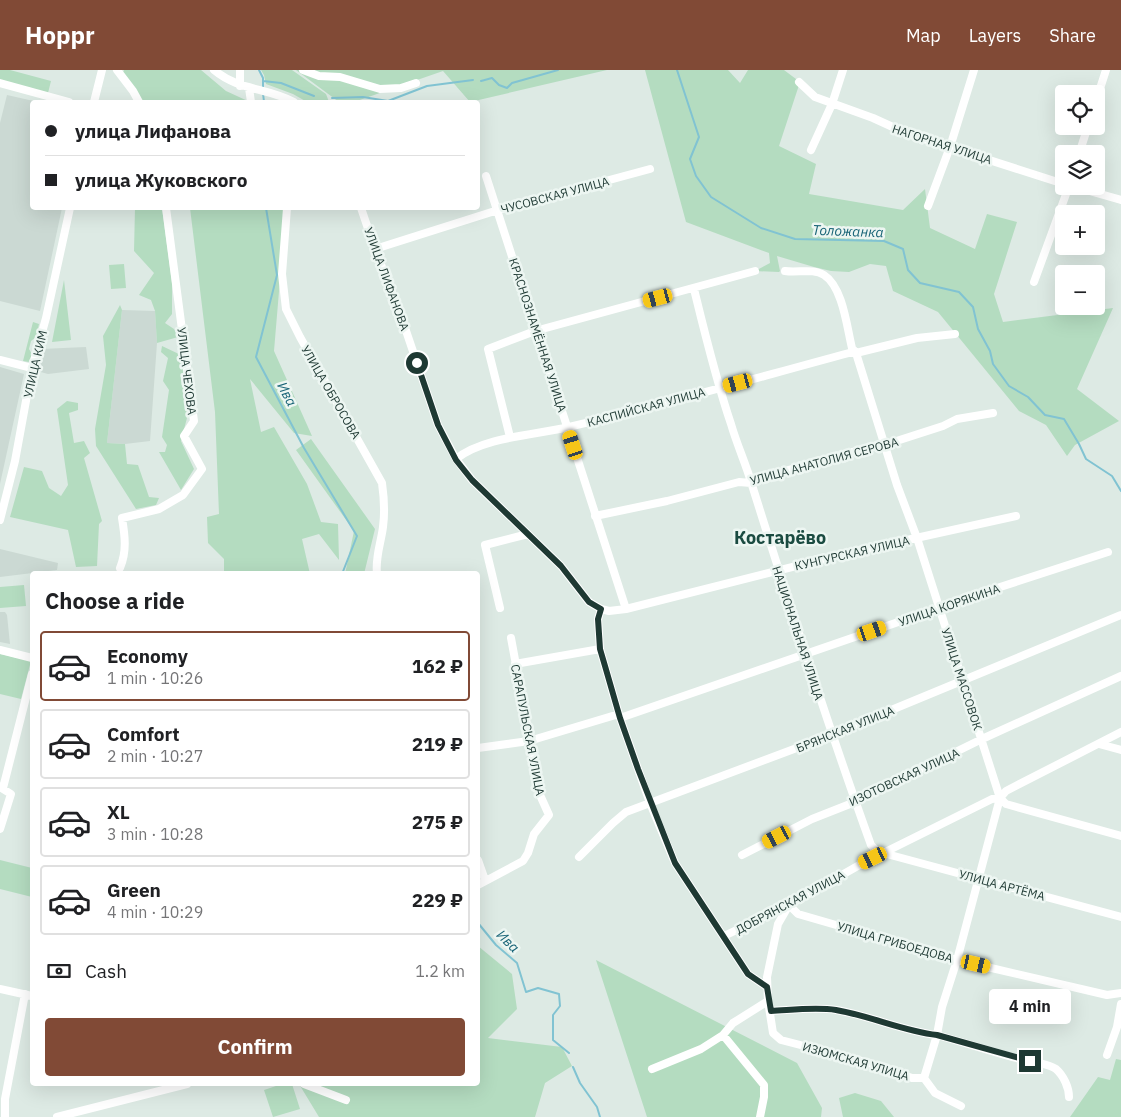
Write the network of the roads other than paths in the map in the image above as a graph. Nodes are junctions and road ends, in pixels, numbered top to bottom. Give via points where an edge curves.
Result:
1 (102, 70) edge
2 (117, 70) edge
3 (214, 70) edge
4 (240, 70) edge
5 (302, 70) edge
6 (843, 70) edge
7 (974, 70) edge
8 (1106, 70) edge
9 (799, 82) dead end
10 (0, 83) edge
11 (416, 83) dead end
12 (1101, 85) edge
13 (240, 86) junction
14 (250, 88) junction
15 (62, 100) edge
16 (94, 100) edge
17 (138, 100) edge
18 (251, 100) edge
19 (287, 100) edge
20 (832, 104) junction
21 (950, 147) junction
22 (811, 150) dead end
23 (650, 169) dead end
24 (486, 176) dead end
25 (1055, 181) edge
26 (1067, 195) edge
27 (1103, 195) edge
28 (1121, 200) edge
29 (928, 206) dead end
30 (70, 210) edge
31 (166, 210) edge
32 (287, 210) edge
33 (362, 210) edge
34 (498, 210) junction
35 (374, 248) junction
36 (755, 271) dead end
37 (786, 271) dead end
38 (1034, 282) dead end
39 (694, 289) junction
40 (535, 331) junction
41 (954, 334) dead end
42 (856, 353) junction
43 (0, 360) edge
44 (32, 368) junction
45 (720, 388) junction
46 (993, 413) dead end
47 (567, 428) junction
48 (510, 437) junction
49 (884, 445) junction
50 (456, 460) junction
51 (751, 483) junction
52 (595, 516) junction
53 (1016, 516) dead end
54 (0, 520) edge
55 (528, 534) junction
56 (917, 538) junction
57 (1108, 552) dead end
58 (120, 568) dead end
59 (779, 570) junction
60 (377, 571) edge
61 (500, 608) dead end
62 (938, 608) junction
63 (601, 609) junction
64 (626, 609) junction
65 (1121, 615) edge
66 (511, 638) dead end
67 (600, 649) junction
68 (0, 650) edge
69 (805, 654) junction
70 (30, 658) edge
71 (515, 664) junction
72 (1121, 676) edge
73 (963, 681) junction
74 (30, 682) edge
75 (620, 716) junction
76 (1121, 732) edge
77 (832, 734) junction
78 (982, 739) junction
79 (529, 741) junction
80 (1099, 744) junction
81 (480, 748) edge
82 (1121, 750) edge
83 (2, 787) edge
84 (1000, 798) junction
85 (855, 801) junction
86 (650, 803) junction
87 (0, 828) edge
88 (1121, 836) edge
89 (883, 853) junction
90 (742, 854) dead end
91 (579, 857) dead end
92 (480, 866) edge
93 (979, 879) junction
94 (485, 880) junction
95 (480, 884) edge
96 (789, 905) junction
97 (1121, 917) edge
98 (724, 936) junction
99 (957, 960) junction
100 (767, 987) junction
101 (0, 989) edge
102 (1121, 994) edge
103 (29, 995) edge
104 (768, 1001) junction
105 (1121, 1004) edge
106 (771, 1011) junction
107 (723, 1035) junction
108 (937, 1035) junction
109 (1107, 1055) dead end
110 (652, 1069) dead end
111 (924, 1078) junction
112 (179, 1086) edge
113 (309, 1086) edge
114 (1069, 1097) dead end
115 (346, 1100) dead end
116 (961, 1106) dead end
117 (5, 1117) edge
118 (56, 1117) edge
119 (760, 1117) edge

1 - 16 street
2 - 17 street
3 - 13 street
4 - 13 street
5 - 11 street via 380,89
6 - 20 street
7 - 21 street
8 - 12 street
9 - 20 street, НАГОРНАЯ УЛИЦА via 815,97
10 - 15 street
13 - 14 street
14 - 18 street
14 - 19 street
20 - 21 street, НАГОРНАЯ УЛИЦА
20 - 22 street
21 - 25 street, НАГОРНАЯ УЛИЦА
21 - 29 street
23 - 34 street, ЧУСОВСКАЯ УЛИЦА
24 - 34 street, КРАСНОЗНАМЁННАЯ УЛИЦА
26 - 38 street
27 - 28 street
30 - 44 street, УЛИЦА КИМ
31 - 58 street, УЛИЦА ЧЕХОВА via 194,421 184,436 202,469 183,495 159,509 122,518 126,541
32 - 60 street, УЛИЦА ОБРОСОВА via 282,274 286,309 382,483 383,528 376,557
33 - 35 street, УЛИЦА ЛИФАНОВА
34 - 35 street, ЧУСОВСКАЯ УЛИЦА
34 - 40 street, КРАСНОЗНАМЁННАЯ УЛИЦА
35 - 50 street, УЛИЦА ЛИФАНОВА via 438,425
36 - 39 street
37 - 42 street, УЛИЦА МАССОВОК via 810,271 824,275 834,286
39 - 40 street
39 - 45 street, НАЦИОНАЛЬНАЯ УЛИЦА
40 - 47 street, КРАСНОЗНАМЁННАЯ УЛИЦА
40 - 48 street via 488,349
41 - 42 street, КАСПИЙСКАЯ УЛИЦА via 918,338
42 - 45 street, КАСПИЙСКАЯ УЛИЦА
42 - 49 street, УЛИЦА МАССОВОК
43 - 44 street
44 - 54 street, УЛИЦА КИМ via 15,461
45 - 47 street, КАСПИЙСКАЯ УЛИЦА
45 - 51 street, НАЦИОНАЛЬНАЯ УЛИЦА
46 - 49 street, УЛИЦА АНАТОЛИЯ СЕРОВА via 956,419 944,426
47 - 48 street, КАСПИЙСКАЯ УЛИЦА
47 - 52 street, КРАСНОЗНАМЁННАЯ УЛИЦА
48 - 50 street, КАСПИЙСКАЯ УЛИЦА
49 - 51 street, УЛИЦА АНАТОЛИЯ СЕРОВА
49 - 56 street, УЛИЦА МАССОВОК
50 - 55 street, УЛИЦА ЛИФАНОВА
51 - 52 street, УЛИЦА АНАТОЛИЯ СЕРОВА via 739,482
51 - 59 street, НАЦИОНАЛЬНАЯ УЛИЦА
52 - 64 street, КРАСНОЗНАМЁННАЯ УЛИЦА
53 - 56 street, КУНГУРСКАЯ УЛИЦА
55 - 61 street via 485,545
55 - 63 street, УЛИЦА ЛИФАНОВА via 561,566 589,602
56 - 59 street, КУНГУРСКАЯ УЛИЦА
56 - 62 street, УЛИЦА МАССОВОК
57 - 62 street, УЛИЦА КОРЯКИНА
59 - 64 street, КУНГУРСКАЯ УЛИЦА
59 - 69 street, НАЦИОНАЛЬНАЯ УЛИЦА
62 - 69 street, УЛИЦА КОРЯКИНА
62 - 73 street, УЛИЦА МАССОВОК
63 - 64 street, КУНГУРСКАЯ УЛИЦА
63 - 67 street via 598,619
65 - 73 street, БРЯНСКАЯ УЛИЦА
66 - 71 street, САРАПУЛЬСКАЯ УЛИЦА
67 - 71 street
67 - 75 street
68 - 70 street
69 - 75 street, УЛИЦА КОРЯКИНА
69 - 77 street, НАЦИОНАЛЬНАЯ УЛИЦА
71 - 79 street, САРАПУЛЬСКАЯ УЛИЦА
72 - 78 street, ИЗОТОВСКАЯ УЛИЦА
73 - 77 street, БРЯНСКАЯ УЛИЦА
73 - 78 street, УЛИЦА МАССОВОК
74 - 83 street
75 - 79 street, УЛИЦА КОРЯКИНА
75 - 86 street
76 - 80 street, ДОБРЯНСКАЯ УЛИЦА
77 - 85 street, НАЦИОНАЛЬНАЯ УЛИЦА
77 - 86 street, БРЯНСКАЯ УЛИЦА
78 - 84 street, УЛИЦА МАССОВОК
78 - 85 street, ИЗОТОВСКАЯ УЛИЦА
79 - 81 street, УЛИЦА КОРЯКИНА
79 - 94 street, САРАПУЛЬСКАЯ УЛИЦА via 540,795 549,815 534,834 523,861
80 - 82 street
80 - 84 street, ДОБРЯНСКАЯ УЛИЦА via 1006,791
83 - 87 street via 11,794
84 - 88 street via 1006,804
84 - 89 street, ДОБРЯНСКАЯ УЛИЦА
84 - 93 street
85 - 89 street, НАЦИОНАЛЬНАЯ УЛИЦА via 871,845
85 - 90 street, ИЗОТОВСКАЯ УЛИЦА
86 - 91 street, БРЯНСКАЯ УЛИЦА via 626,812
86 - 98 street via 675,863
89 - 93 street, УЛИЦА АРТЁМА
89 - 96 street, ДОБРЯНСКАЯ УЛИЦА
92 - 94 street
93 - 97 street, УЛИЦА АРТЁМА
93 - 99 street
94 - 95 street
96 - 98 street, ДОБРЯНСКАЯ УЛИЦА
96 - 99 street, УЛИЦА ГРИБОЕДОВА via 798,914
96 - 100 street via 778,924
98 - 100 street via 748,974
99 - 102 street, УЛИЦА ГРИБОЕДОВА via 1107,995
99 - 108 street
100 - 104 street
101 - 103 street
103 - 117 street via 5,1098
104 - 106 street
104 - 107 street via 733,1023
105 - 109 street
106 - 108 street via 834,1010
106 - 111 street, ИЗЮМСКАЯ УЛИЦА via 773,1033 780,1040 866,1062 912,1078
107 - 110 street via 702,1049
107 - 119 street via 764,1085
108 - 111 street
108 - 114 street via 1056,1069 1069,1089
111 - 116 street, ИЗЮМСКАЯ УЛИЦА via 935,1093
112 - 118 street
113 - 115 street

